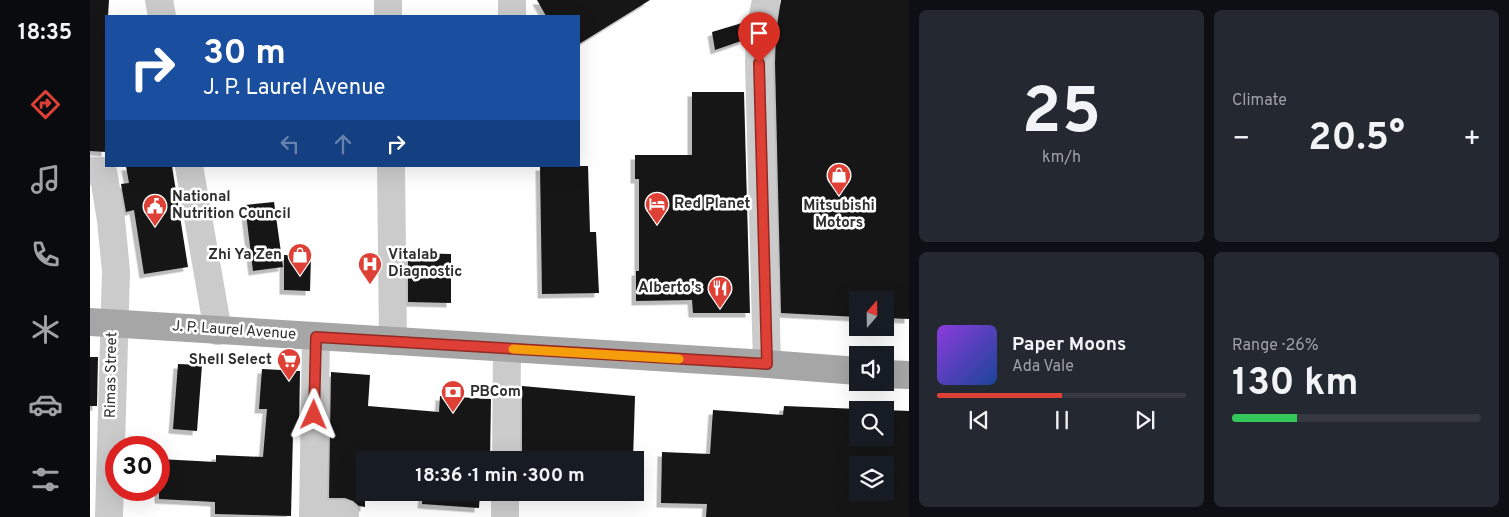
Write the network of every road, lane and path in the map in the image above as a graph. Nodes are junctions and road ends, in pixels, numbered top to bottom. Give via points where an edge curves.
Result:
1 (159, 0) edge
2 (388, 0) edge
3 (512, 0) edge
4 (766, 0) edge
5 (162, 15) edge
6 (388, 15) edge
7 (512, 15) edge
8 (189, 167) edge
9 (391, 167) edge
10 (90, 171) edge
11 (102, 323) edge
12 (218, 330) junction
13 (316, 337) junction
14 (393, 341) junction
15 (507, 348) junction
16 (767, 364) junction
17 (849, 370) edge
18 (894, 375) edge
19 (909, 376) edge
20 (506, 451) edge
21 (505, 501) edge
22 (345, 514) dead end
23 (313, 515) edge
24 (109, 517) edge
25 (505, 517) edge

1 - 5 street
2 - 6 street
3 - 7 street
4 - 16 street via 760,30 759,63
8 - 12 street
9 - 14 street
10 - 11 street, Rimas Street via 103,171 116,271
11 - 12 main road, J. P. Laurel Avenue
11 - 24 street, Rimas Street
12 - 13 main road, J. P. Laurel Avenue
13 - 14 main road, J. P. Laurel Avenue
13 - 23 street
14 - 15 main road, J. P. Laurel Avenue
15 - 16 main road, J. P. Laurel Avenue
15 - 20 street
16 - 17 main road, J. P. Laurel Avenue
18 - 19 main road
21 - 25 street
22 - 23 street

